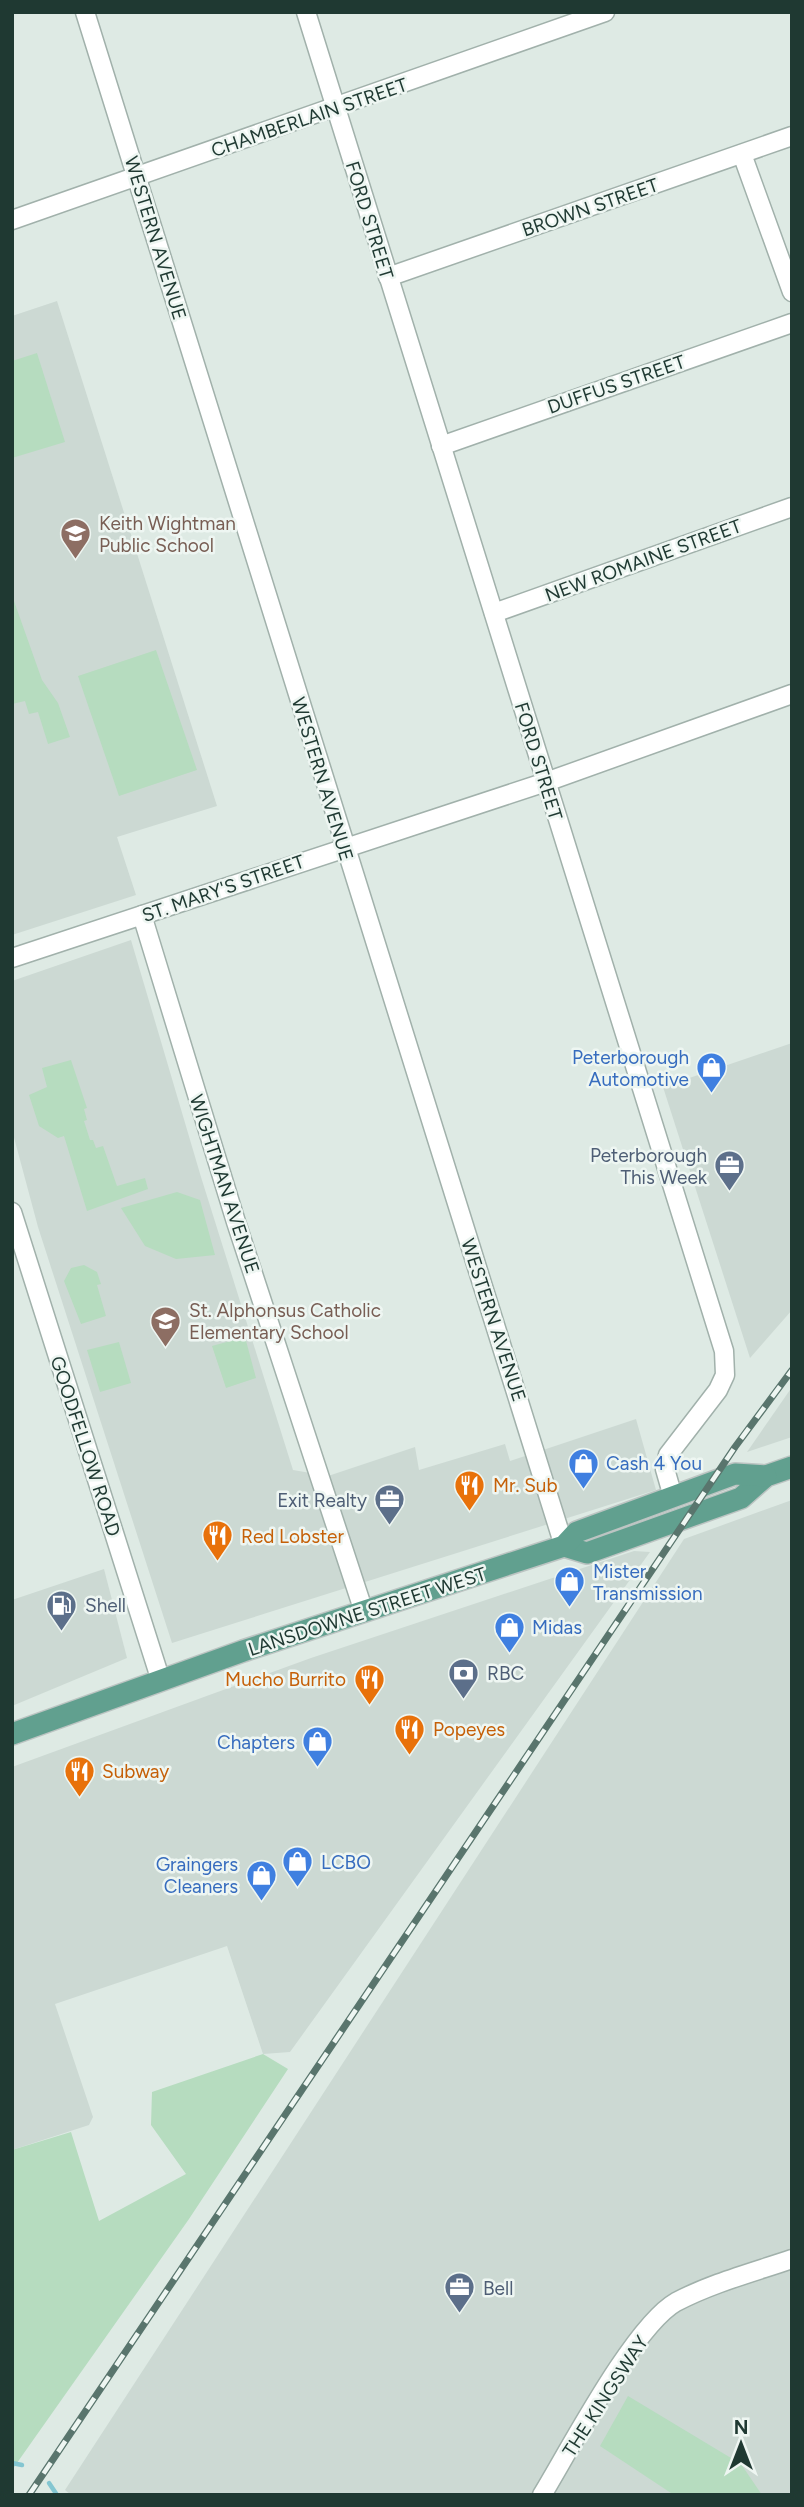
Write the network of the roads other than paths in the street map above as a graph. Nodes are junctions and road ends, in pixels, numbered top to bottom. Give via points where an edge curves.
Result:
1 (85, 12) edge
2 (306, 12) edge
3 (605, 12) edge
4 (336, 108) junction
5 (792, 136) edge
6 (742, 154) junction
7 (136, 176) junction
8 (12, 220) edge
9 (388, 276) junction
10 (792, 292) edge
11 (792, 323) edge
12 (441, 446) junction
13 (792, 507) edge
14 (494, 612) junction
15 (792, 694) edge
16 (546, 782) junction
17 (344, 846) junction
18 (142, 915) junction
19 (12, 958) edge
20 (12, 1212) edge
21 (792, 1468) edge
22 (766, 1476) junction
23 (673, 1497) junction
24 (565, 1546) junction
25 (363, 1612) junction
26 (161, 1681) junction
27 (12, 1734) edge
28 (792, 2259) edge
29 (542, 2495) edge

1 - 7 street, WESTERN AVENUE
2 - 4 street, FORD STREET
3 - 4 street, CHAMBERLAIN STREET
4 - 7 street, CHAMBERLAIN STREET
4 - 9 street, FORD STREET
5 - 6 street, BROWN STREET
6 - 9 street, BROWN STREET
6 - 10 street
7 - 8 street, CHAMBERLAIN STREET
7 - 17 street, WESTERN AVENUE
9 - 12 street, FORD STREET
11 - 12 street, DUFFUS STREET
12 - 14 street, FORD STREET
13 - 14 street, NEW ROMAINE STREET
14 - 16 street, FORD STREET
15 - 16 street, ST. MARY'S STREET
16 - 17 street, ST. MARY'S STREET
16 - 23 street, FORD STREET via 724,1351 725,1375 718,1390 668,1455 665,1469
17 - 18 street, ST. MARY'S STREET
17 - 24 street, WESTERN AVENUE
18 - 19 street, ST. MARY'S STREET
18 - 25 street, WIGHTMAN AVENUE
20 - 26 street, GOODFELLOW ROAD
21 - 22 main road, LANSDOWNE STREET WEST
22 - 23 main road, LANSDOWNE STREET WEST via 736,1474
22 - 24 main road, LANSDOWNE STREET WEST via 741,1498 587,1553
23 - 24 main road, LANSDOWNE STREET WEST via 577,1532
24 - 25 main road, LANSDOWNE STREET WEST
25 - 26 main road, LANSDOWNE STREET WEST
26 - 27 main road, LANSDOWNE STREET WEST
28 - 29 street, THE KINGSWAY via 674,2303 643,2334

